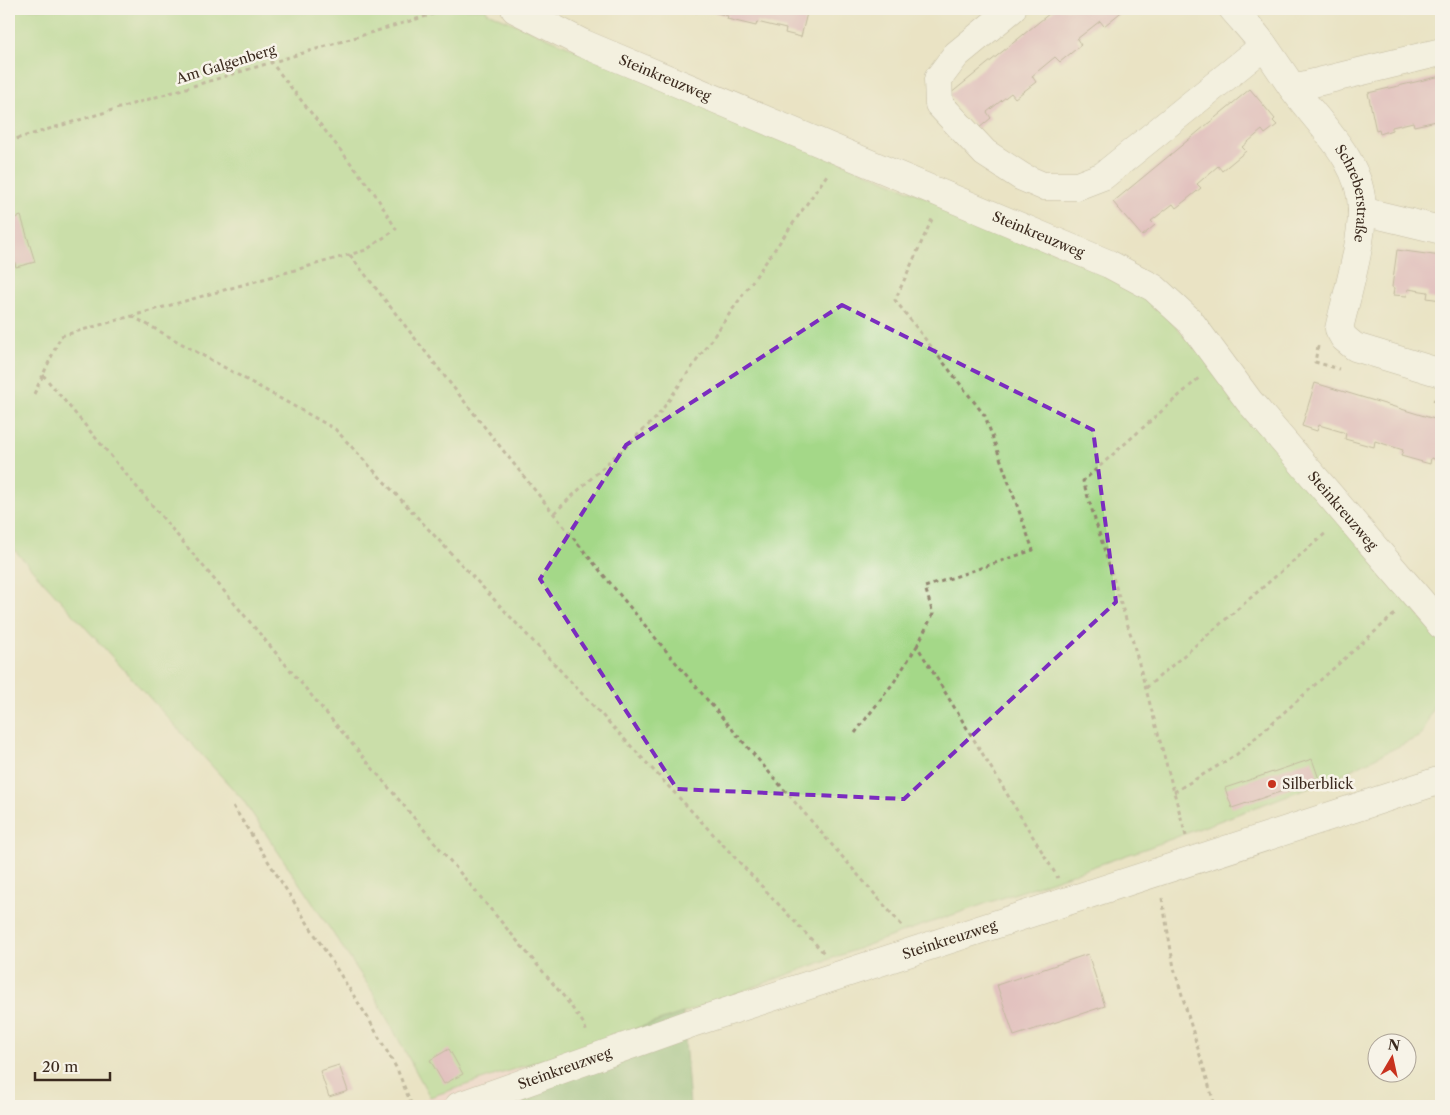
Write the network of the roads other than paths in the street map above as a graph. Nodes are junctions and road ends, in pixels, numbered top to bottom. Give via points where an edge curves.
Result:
1 (515, 9) edge
2 (1012, 9) edge
3 (1233, 9) edge
4 (1264, 46) junction
5 (1441, 52) edge
6 (1293, 88) junction
7 (1362, 211) junction
8 (1441, 230) edge
9 (1441, 373) edge
10 (1441, 625) edge
11 (1441, 780) edge
12 (459, 1106) edge

1 - 10 street, Steinkreuzweg via 582,42 1109,264 1154,288 1189,320 1249,401
2 - 4 street via 956,55 938,79 938,104 985,153 1022,177 1044,186 1077,186 1103,176
3 - 4 street, Schreberstraße
4 - 6 street, Schreberstraße
5 - 6 street
6 - 7 street, Schreberstraße via 1352,167 1361,194
7 - 8 street
7 - 9 street, Schreberstraße via 1340,333 1355,347
11 - 12 street, Steinkreuzweg via 692,1023

